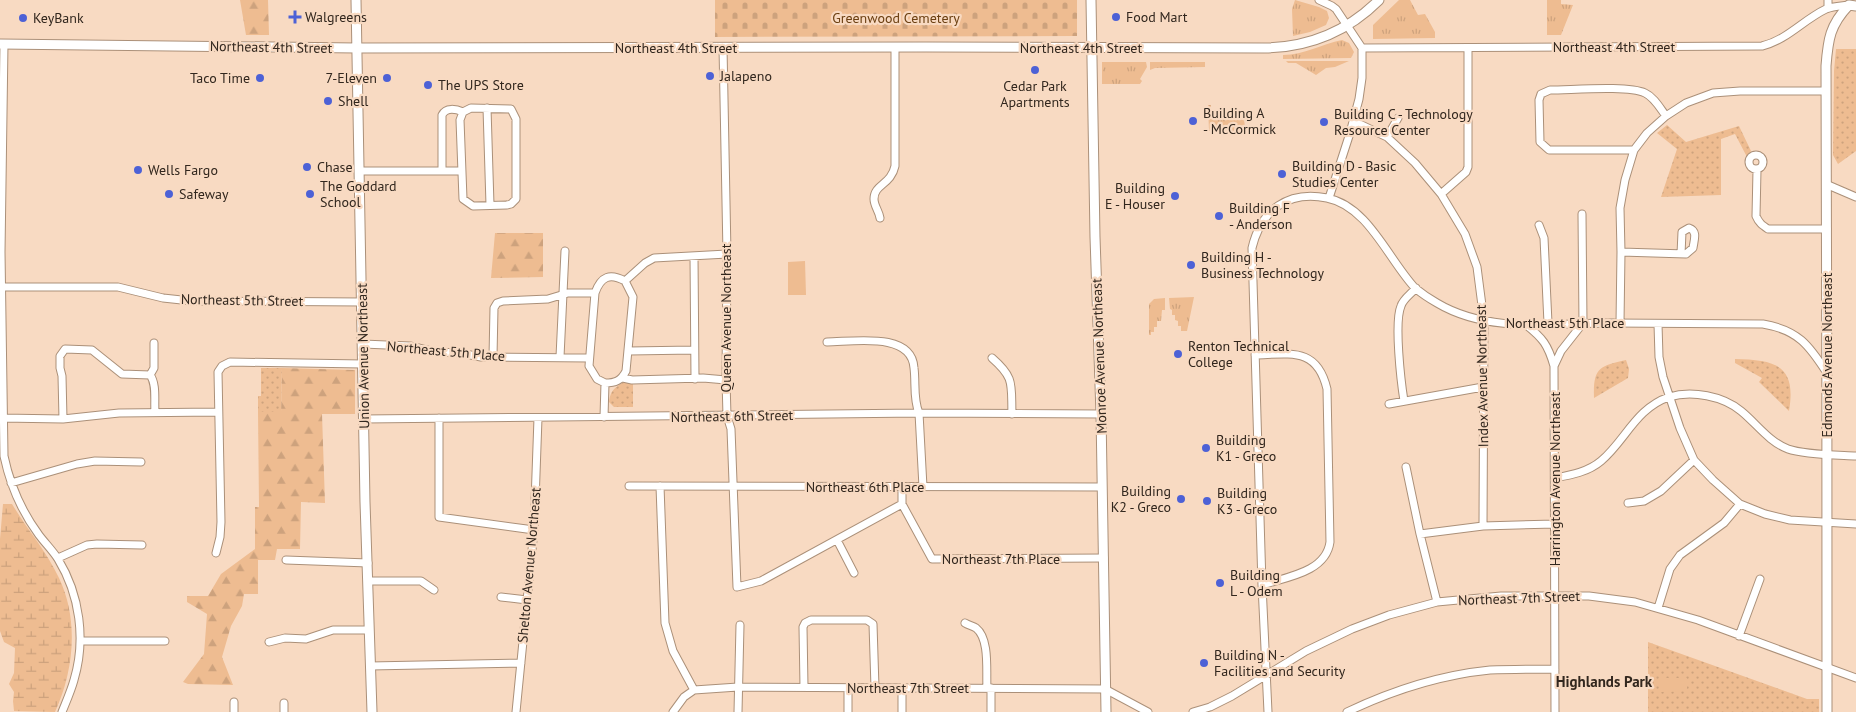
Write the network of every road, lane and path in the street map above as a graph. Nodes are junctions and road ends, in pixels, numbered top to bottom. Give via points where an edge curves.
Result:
1 (356, 0) edge
2 (1091, 0) edge
3 (1319, 0) edge
4 (1379, 0) edge
5 (1828, 0) edge
6 (1852, 6) edge
7 (1828, 8) junction
8 (1347, 26) junction
9 (2, 44) edge
10 (895, 47) junction
11 (356, 48) junction
12 (723, 48) junction
13 (1091, 48) junction
14 (1362, 48) junction
15 (1468, 48) junction
16 (1826, 91) junction
17 (487, 108) junction
18 (463, 112) junction
19 (1666, 116) junction
20 (1398, 118) dead end
21 (1353, 121) junction
22 (1387, 137) junction
23 (1634, 150) junction
24 (359, 170) junction
25 (1758, 170) dead end
26 (442, 171) junction
27 (461, 171) junction
28 (1828, 184) junction
29 (1441, 194) junction
30 (1856, 196) edge
31 (1329, 198) junction
32 (490, 205) junction
33 (1582, 214) dead end
34 (880, 218) dead end
35 (1539, 226) dead end
36 (1827, 229) junction
37 (565, 251) dead end
38 (0, 252) edge
39 (1621, 252) junction
40 (727, 254) junction
41 (1681, 254) dead end
42 (694, 256) junction
43 (625, 281) junction
44 (2, 287) junction
45 (1416, 288) junction
46 (594, 293) junction
47 (562, 294) junction
48 (362, 302) junction
49 (1484, 321) junction
50 (1548, 323) junction
51 (1583, 323) junction
52 (1620, 323) junction
53 (1525, 324) junction
54 (1658, 324) junction
55 (827, 342) dead end
56 (154, 343) dead end
57 (363, 344) junction
58 (694, 350) junction
59 (629, 351) junction
60 (1255, 355) junction
61 (493, 357) junction
62 (560, 357) junction
63 (589, 358) junction
64 (992, 358) dead end
65 (363, 364) junction
66 (1554, 366) junction
67 (150, 375) junction
68 (1828, 375) junction
69 (623, 378) junction
70 (695, 379) junction
71 (726, 380) junction
72 (605, 383) junction
73 (1483, 387) junction
74 (1670, 396) junction
75 (1404, 401) junction
76 (1389, 404) dead end
77 (154, 412) junction
78 (218, 412) junction
79 (920, 413) junction
80 (1012, 414) junction
81 (1101, 414) junction
82 (727, 416) junction
83 (604, 417) junction
84 (2, 418) edge
85 (364, 418) junction
86 (439, 418) junction
87 (538, 418) junction
88 (64, 419) junction
89 (1828, 454) junction
90 (2, 456) edge
91 (1856, 456) edge
92 (1694, 460) junction
93 (141, 462) dead end
94 (1406, 467) dead end
95 (1555, 478) junction
96 (11, 483) junction
97 (629, 486) dead end
98 (660, 486) junction
99 (1102, 486) junction
100 (902, 487) junction
101 (923, 487) junction
102 (734, 488) junction
103 (1628, 503) dead end
104 (902, 504) junction
105 (1740, 504) junction
106 (1827, 522) junction
107 (1555, 524) junction
108 (1856, 524) edge
109 (1483, 526) junction
110 (534, 530) junction
111 (1420, 534) junction
112 (837, 540) junction
113 (142, 545) dead end
114 (216, 553) dead end
115 (58, 558) junction
116 (1104, 558) junction
117 (286, 560) dead end
118 (368, 563) junction
119 (854, 573) dead end
120 (1760, 579) dead end
121 (368, 581) junction
122 (1262, 586) junction
123 (434, 590) dead end
124 (1555, 596) junction
125 (501, 597) dead end
126 (527, 600) junction
127 (1437, 602) junction
128 (1658, 608) junction
129 (965, 623) dead end
130 (740, 625) dead end
131 (369, 630) junction
132 (1739, 636) junction
133 (80, 641) junction
134 (165, 641) dead end
135 (269, 642) dead end
136 (521, 663) junction
137 (370, 666) junction
138 (1826, 667) junction
139 (1555, 669) junction
140 (1265, 675) junction
141 (1856, 678) edge
142 (738, 688) junction
143 (804, 688) junction
144 (848, 688) junction
145 (875, 688) junction
146 (902, 688) junction
147 (989, 688) junction
148 (1105, 689) junction
149 (694, 690) junction
150 (234, 702) dead end
151 (284, 703) dead end
152 (62, 712) edge
153 (234, 712) edge
154 (284, 712) edge
155 (372, 712) edge
156 (516, 712) edge
157 (672, 712) edge
158 (738, 712) edge
159 (848, 712) edge
160 (902, 712) edge
161 (991, 712) edge
162 (1106, 712) edge
163 (1148, 712) edge
164 (1193, 712) edge
165 (1268, 712) edge
166 (1346, 712) edge
167 (1555, 712) edge
168 (1827, 712) edge

1 - 11 street, Union Avenue Northeast
2 - 13 street, Monroe Avenue Northeast
3 - 8 street via 1332,6
4 - 8 street, Northeast 4th Street
5 - 7 street
6 - 7 street, Northeast 4th Street
6 - 16 street, Edmonds Avenue Northeast via 1839,16 1830,32
7 - 15 street, Northeast 4th Street via 1783,38 1762,46
8 - 13 street, Northeast 4th Street via 1319,40 1282,48
8 - 14 street
9 - 11 street, Northeast 4th Street
9 - 38 street
10 - 12 street, Northeast 4th Street
10 - 13 street, Northeast 4th Street
10 - 34 street via 895,166 893,176 876,191 874,198
11 - 12 street, Northeast 4th Street
11 - 24 street, Union Avenue Northeast
12 - 40 street, Queen Avenue Northeast
13 - 81 street, Monroe Avenue Northeast
14 - 15 street, Northeast 4th Street
14 - 21 street via 1360,90
15 - 29 street via 1468,167
16 - 19 street via 1713,93 1686,103
16 - 28 street, Edmonds Avenue Northeast
17 - 18 street via 471,108
17 - 32 street
17 - 32 street via 507,108 516,119 517,195 514,202 507,205
18 - 26 street via 447,110 442,115
18 - 27 street via 460,120
19 - 23 street
19 - 23 street via 1647,93 1633,89 1550,90 1541,94 1540,142 1544,147 1549,150
20 - 22 street
21 - 22 street, Index Avenue Northeast
21 - 31 street
22 - 29 street, Index Avenue Northeast
23 - 39 street via 1620,208
24 - 26 street
24 - 48 street, Union Avenue Northeast
25 - 36 street via 1758,222 1768,229
26 - 27 street
27 - 32 street via 465,202 472,206
28 - 30 street
28 - 36 street, Edmonds Avenue Northeast
29 - 49 street, Index Avenue Northeast via 1465,234 1474,258
31 - 45 street, Northeast 5th Place via 1359,214
31 - 60 street via 1297,197 1283,202 1270,212 1254,236
33 - 51 street
35 - 50 street via 1544,238
36 - 68 street, Edmonds Avenue Northeast
37 - 47 street
38 - 44 street
39 - 41 street
39 - 52 street
40 - 42 street
40 - 71 street, Queen Avenue Northeast
42 - 43 street via 654,258
42 - 58 street
43 - 46 street via 617,276 606,277
43 - 59 street via 633,297
44 - 48 street, Northeast 5th Street via 118,287 191,301
44 - 84 street
45 - 49 street, Northeast 5th Place via 1456,313
45 - 75 street via 1399,309
46 - 47 street
46 - 63 street
47 - 61 street via 548,299 497,303 494,308
47 - 62 street
48 - 57 street, Union Avenue Northeast
49 - 53 street, Northeast 5th Place
49 - 73 street, Index Avenue Northeast
50 - 51 street, Northeast 5th Place
50 - 53 street, Northeast 5th Place
51 - 52 street, Northeast 5th Place
51 - 66 street, Harrington Avenue Northeast via 1561,351
52 - 54 street, Northeast 5th Place
53 - 66 street, Harrington Avenue Northeast via 1549,348
54 - 68 street, Northeast 5th Place via 1763,324 1780,327 1813,350
54 - 74 street via 1659,357
55 - 79 street via 883,342 903,346 914,365 915,404
56 - 67 street via 154,368
57 - 61 street, Northeast 5th Place via 410,346 435,352
57 - 65 street, Union Avenue Northeast
58 - 59 street
58 - 70 street
59 - 69 street
60 - 122 street
60 - 122 street via 1296,354 1308,358 1324,375 1327,389 1328,552 1321,562 1301,573
61 - 62 street, Northeast 5th Place
62 - 63 street, Northeast 5th Place
63 - 72 street via 594,376
64 - 80 street via 1009,374
65 - 78 street via 230,362 218,372
65 - 85 street, Union Avenue Northeast
66 - 95 street, Harrington Avenue Northeast
67 - 77 street via 154,383
67 - 88 street via 122,374 92,350 65,349 60,368
68 - 89 street, Edmonds Avenue Northeast
69 - 70 street
69 - 72 street
70 - 71 street
71 - 82 street, Queen Avenue Northeast
72 - 83 street
73 - 75 street
73 - 109 street, Index Avenue Northeast
74 - 89 street via 1694,394 1719,399 1740,409 1772,440 1788,449
74 - 92 street
74 - 95 street via 1644,412 1601,461 1574,475
75 - 76 street
77 - 78 street
77 - 88 street
78 - 114 street via 220,537
79 - 80 street, Northeast 6th Street
79 - 82 street, Northeast 6th Street
79 - 101 street
80 - 81 street, Northeast 6th Street
81 - 99 street, Monroe Avenue Northeast
82 - 83 street, Northeast 6th Street
82 - 102 street, Queen Avenue Northeast via 731,429
83 - 87 street, Northeast 6th Street
84 - 88 street
84 - 90 street
85 - 86 street, Northeast 6th Street
85 - 118 street, Union Avenue Northeast
86 - 87 street, Northeast 6th Street
86 - 110 street via 439,517
87 - 110 street, Shelton Avenue Northeast
89 - 91 street
89 - 106 street, Edmonds Avenue Northeast
90 - 96 street
92 - 103 street via 1661,491 1644,501
92 - 105 street
93 - 96 street via 95,461
94 - 111 street
95 - 107 street, Harrington Avenue Northeast
96 - 115 street via 25,514
97 - 98 street, Northeast 6th Place
98 - 102 street, Northeast 6th Place
98 - 149 street via 665,623 673,651
99 - 101 street, Northeast 6th Place
99 - 116 street, Monroe Avenue Northeast
100 - 101 street, Northeast 6th Place
100 - 102 street, Northeast 6th Place
100 - 104 street, Northeast 7th Place
102 - 112 street, Queen Avenue Northeast via 736,587 761,581
104 - 112 street
104 - 116 street, Northeast 7th Place via 932,559
105 - 106 street via 1790,520
105 - 128 street via 1724,523 1680,555 1670,569
106 - 108 street
106 - 138 street, Edmonds Avenue Northeast
107 - 109 street
107 - 124 street, Harrington Avenue Northeast
109 - 111 street
110 - 126 street, Shelton Avenue Northeast
111 - 127 street
112 - 119 street
113 - 115 street via 87,545
115 - 133 street via 75,597
116 - 148 street, Monroe Avenue Northeast
117 - 118 street
118 - 121 street, Union Avenue Northeast
120 - 132 street
121 - 123 street via 421,581
121 - 131 street, Union Avenue Northeast
122 - 140 street
124 - 127 street, Northeast 7th Street via 1501,596
124 - 128 street, Northeast 7th Street via 1589,596
124 - 139 street, Harrington Avenue Northeast
125 - 126 street
126 - 136 street, Shelton Avenue Northeast
127 - 140 street, Northeast 7th Street via 1352,629
128 - 132 street, Northeast 7th Street
129 - 147 street via 983,636
130 - 142 street
131 - 135 street via 333,630 306,639 285,638
131 - 137 street, Union Avenue Northeast
132 - 138 street, Northeast 7th Street
133 - 134 street
133 - 152 street via 74,681
136 - 137 street
136 - 156 street, Shelton Avenue Northeast
137 - 155 street, Union Avenue Northeast
138 - 141 street, Northeast 7th Street
138 - 168 street, Edmonds Avenue Northeast
139 - 166 street via 1489,670 1458,675 1415,685
139 - 167 street, Harrington Avenue Northeast
140 - 164 street, Northeast 7th Street via 1232,696
140 - 165 street
142 - 143 street, Northeast 7th Street
142 - 149 street, Northeast 7th Street
142 - 158 street
143 - 144 street, Northeast 7th Street
143 - 145 street via 805,623 811,620 867,620 874,627
144 - 145 street, Northeast 7th Street
144 - 159 street
145 - 146 street, Northeast 7th Street
146 - 147 street, Northeast 7th Street
146 - 160 street
147 - 148 street, Northeast 7th Street
147 - 161 street
148 - 162 street, Monroe Avenue Northeast
148 - 163 street, Northeast 7th Street
149 - 157 street
150 - 153 street
151 - 154 street

